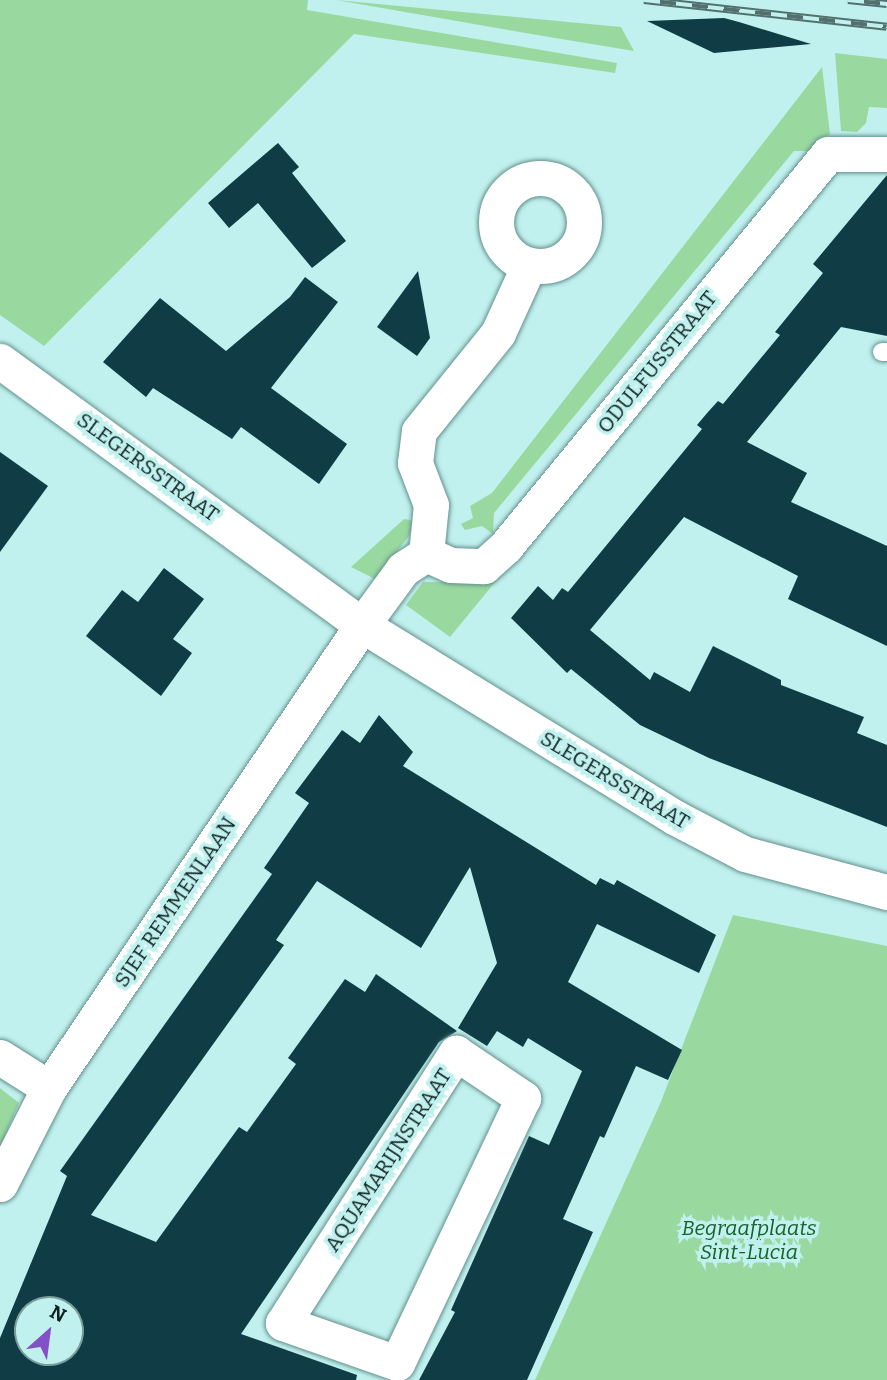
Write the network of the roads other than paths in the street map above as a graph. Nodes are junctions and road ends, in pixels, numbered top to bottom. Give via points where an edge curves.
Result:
1 (887, 154) edge
2 (529, 265) dead end
3 (0, 361) edge
4 (426, 554) junction
5 (362, 625) junction
6 (887, 891) edge
7 (0, 1057) edge
8 (50, 1088) junction
9 (0, 1184) edge
10 (380, 1370) edge

1 - 4 street, ODULFUSSTRAAT via 828,154 506,547 484,566 450,565
2 - 4 street via 498,334 419,431 415,463 431,505
3 - 5 street, SLEGERSSTRAAT
4 - 5 street via 403,569
5 - 6 street, SLEGERSSTRAAT via 674,817 745,854
5 - 8 street, SJEF REMMENLAAN
7 - 8 street
8 - 9 street, SJEF REMMENLAAN
10 - 10 street, AQUAMARIJNSTRAAT via 283,1322 456,1053 523,1098 397,1363

